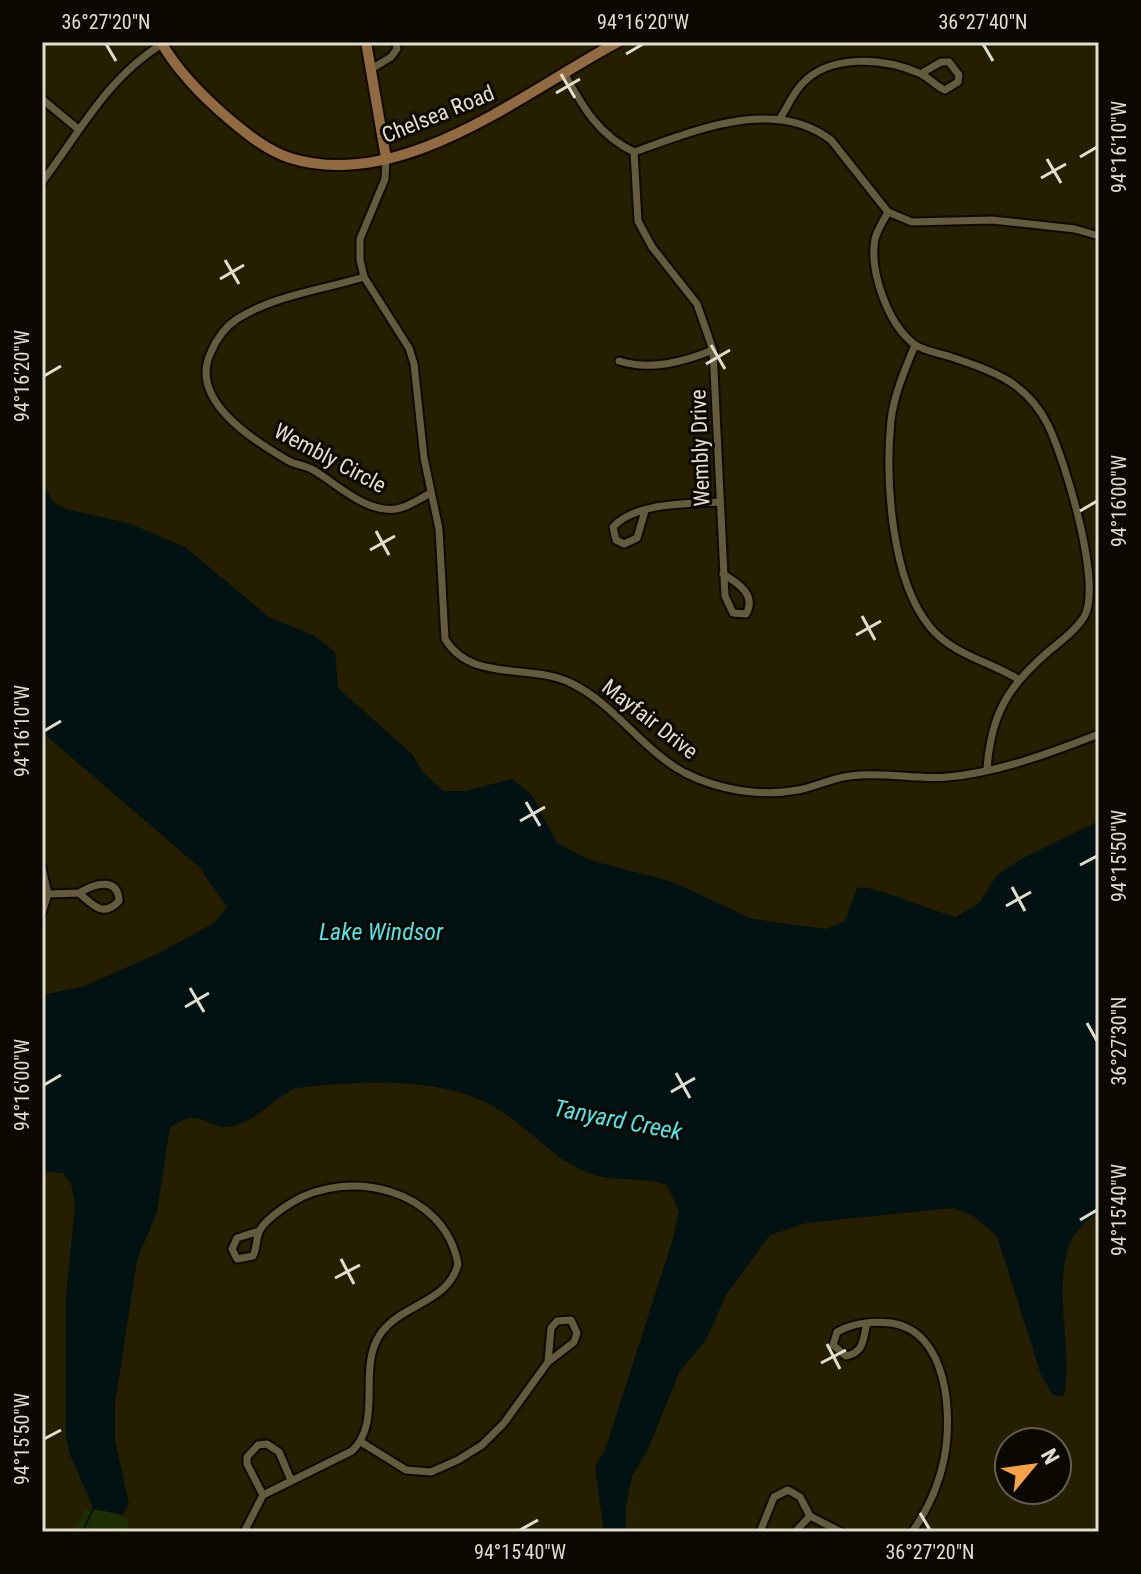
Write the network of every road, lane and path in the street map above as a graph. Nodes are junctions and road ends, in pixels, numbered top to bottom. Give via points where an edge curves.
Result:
1 (366, 42) edge
2 (396, 42) edge
3 (618, 42) edge
4 (161, 43) edge
5 (373, 68) junction
6 (564, 73) junction
7 (922, 73) junction
8 (42, 99) edge
9 (781, 117) junction
10 (78, 129) junction
11 (634, 152) junction
12 (386, 158) junction
13 (42, 182) edge
14 (888, 212) junction
15 (1099, 236) edge
16 (364, 277) junction
17 (915, 345) junction
18 (713, 350) junction
19 (619, 361) dead end
20 (429, 494) junction
21 (719, 502) junction
22 (645, 511) junction
23 (723, 574) junction
24 (1018, 679) junction
25 (1099, 734) edge
26 (987, 769) junction
27 (42, 868) edge
28 (79, 893) junction
29 (48, 894) junction
30 (42, 913) edge
31 (259, 1231) junction
32 (867, 1324) junction
33 (548, 1362) junction
34 (361, 1442) junction
35 (291, 1480) junction
36 (263, 1495) junction
37 (810, 1516) junction
38 (244, 1532) edge
39 (760, 1532) edge
40 (795, 1532) edge
41 (841, 1532) edge
42 (912, 1532) edge

1 - 5 street
2 - 5 street via 391,57
3 - 6 street, Chelsea Road
4 - 10 street via 106,91
4 - 12 street, Chelsea Road via 184,77 263,146 287,157 336,165
5 - 12 street
6 - 11 street via 598,129
6 - 12 street, Chelsea Road via 445,138
7 - 7 street via 945,90 958,82 949,62
7 - 9 street via 879,62 824,68 800,85
8 - 10 street
9 - 11 street via 703,128
9 - 14 street via 831,140
10 - 13 street
11 - 18 street, Wembly Drive via 638,221 697,304
12 - 16 street, Mayfair Drive via 385,179 360,239
14 - 15 street via 912,222 992,220
14 - 17 street via 875,238 876,265 898,327
16 - 20 street, Mayfair Drive via 414,364
16 - 20 street, Wembly Circle via 295,295 237,319 217,339 204,369 205,383 218,405 250,435 369,504 395,510
17 - 24 street via 891,430 891,496 902,571 929,626 947,644
17 - 24 street via 1001,374 1021,387 1035,402 1061,454 1091,577 1091,602 1083,619
18 - 19 street via 656,365
18 - 21 street, Wembly Drive
20 - 26 street, Mayfair Drive via 442,554 445,639 454,654 474,665 569,682 608,706 686,773 745,793 774,793 851,776 948,777
21 - 22 street
21 - 23 street, Wembly Drive
22 - 22 street via 619,520 613,527 616,540 624,544 637,538
23 - 23 street, Wembly Drive via 748,596 746,614 740,616 728,607
24 - 26 street via 994,717
25 - 26 street, Mayfair Drive via 1034,759
27 - 29 street
28 - 28 street via 98,910 119,901 113,886 104,884
28 - 29 street
29 - 30 street
31 - 31 street via 253,1256 237,1259 232,1249 237,1238
31 - 34 street via 308,1192 356,1186 414,1200 456,1250 458,1264 449,1285 380,1334 368,1427
32 - 32 street via 837,1332 833,1345 846,1356 855,1354
32 - 42 street via 897,1324 919,1335 944,1385 944,1461
33 - 33 street via 574,1342 577,1333 571,1320 557,1321 551,1328
33 - 34 street via 482,1445 431,1472 406,1470
34 - 35 street
35 - 36 street
35 - 36 street via 279,1452 258,1445 247,1464
36 - 38 street
37 - 39 street via 795,1491 788,1490 774,1497
37 - 40 street
37 - 41 street

